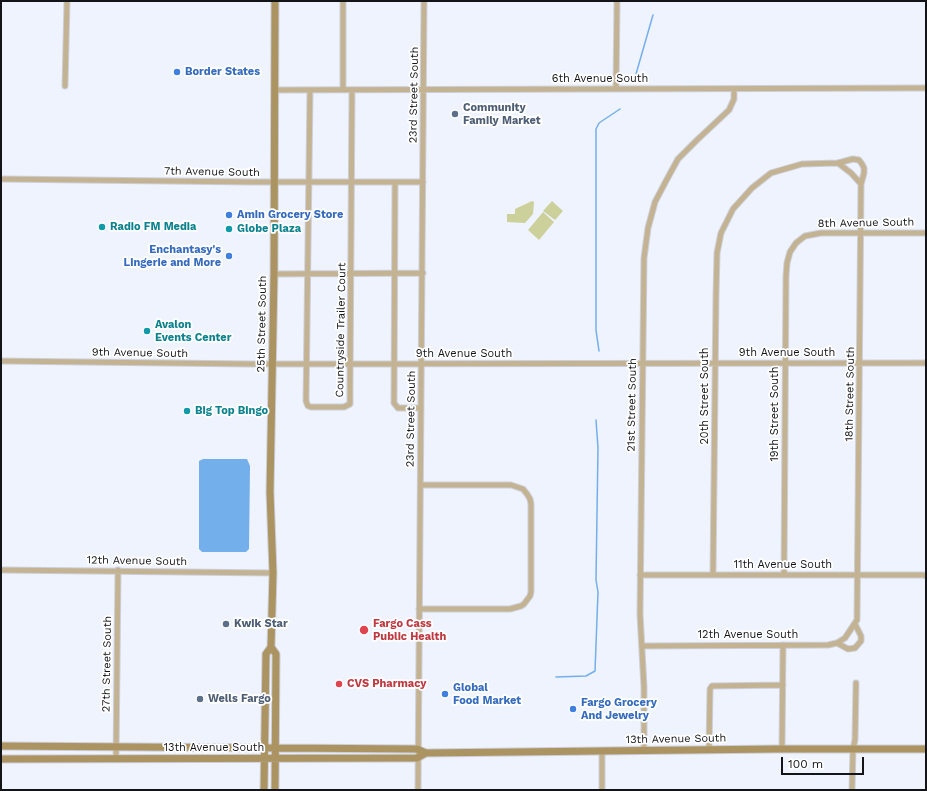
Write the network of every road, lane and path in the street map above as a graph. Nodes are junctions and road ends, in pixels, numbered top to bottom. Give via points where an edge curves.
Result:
1 (67, 1) edge
2 (275, 1) edge
3 (343, 1) edge
4 (424, 1) edge
5 (617, 1) edge
6 (65, 86) dead end
7 (926, 88) edge
8 (616, 89) junction
9 (734, 89) junction
10 (275, 90) junction
11 (310, 90) junction
12 (342, 90) junction
13 (352, 90) junction
14 (424, 90) junction
15 (838, 163) junction
16 (1, 179) edge
17 (274, 182) junction
18 (308, 182) junction
19 (423, 182) junction
20 (352, 183) junction
21 (395, 183) junction
22 (861, 184) junction
23 (861, 232) junction
24 (926, 232) edge
25 (790, 252) joint
26 (352, 273) junction
27 (422, 273) junction
28 (274, 274) junction
29 (307, 274) junction
30 (394, 274) junction
31 (1, 361) edge
32 (716, 363) junction
33 (785, 363) junction
34 (926, 363) edge
35 (272, 364) junction
36 (307, 364) junction
37 (351, 364) junction
38 (394, 364) junction
39 (422, 364) junction
40 (642, 364) junction
41 (860, 364) junction
42 (421, 408) junction
43 (420, 485) junction
44 (1, 570) edge
45 (118, 570) junction
46 (273, 573) junction
47 (640, 575) junction
48 (713, 575) junction
49 (784, 575) junction
50 (858, 575) junction
51 (926, 576) edge
52 (419, 609) junction
53 (855, 624) junction
54 (837, 643) junction
55 (783, 645) junction
56 (642, 646) junction
57 (272, 647) junction
58 (856, 683) dead end
59 (783, 685) junction
60 (1, 746) edge
61 (116, 747) junction
62 (265, 748) junction
63 (276, 748) junction
64 (417, 749) junction
65 (782, 749) junction
66 (853, 749) junction
67 (926, 749) edge
68 (709, 750) junction
69 (644, 751) junction
70 (602, 752) junction
71 (426, 753) junction
72 (116, 758) junction
73 (417, 758) junction
74 (1, 759) edge
75 (265, 759) junction
76 (275, 759) junction
77 (264, 790) edge
78 (275, 790) edge
79 (418, 790) edge
80 (602, 790) edge
81 (852, 790) edge

1 - 6 street
2 - 10 main road, 25th Street South
3 - 12 street
4 - 14 street, 23rd Street South
5 - 8 street
7 - 9 street, 6th Avenue South
8 - 9 street, 6th Avenue South
8 - 14 street, 6th Avenue South
9 - 40 street, 21st Street South via 734,99 729,110 678,159 655,202 644,258
10 - 11 street, 6th Avenue South
10 - 17 main road, 25th Street South
11 - 12 street, 6th Avenue South
11 - 18 street, Countryside Trailer Court
12 - 13 street, 6th Avenue South
13 - 14 street, 6th Avenue South
13 - 20 street, Countryside Trailer Court
14 - 19 street, 23rd Street South
15 - 22 street
15 - 22 street, 18th Street South via 859,160 864,168
15 - 32 street, 20th Street South via 802,164 772,173 752,188 734,209 721,233 717,253
16 - 17 street, 7th Avenue South
17 - 18 street, 7th Avenue South
17 - 28 main road, 25th Street South
18 - 20 street, 7th Avenue South
18 - 29 street, Countryside Trailer Court
19 - 21 street, 7th Avenue South
19 - 27 street, 23rd Street South
20 - 21 street, 7th Avenue South
20 - 26 street, Countryside Trailer Court
21 - 30 street
22 - 23 street, 18th Street South
23 - 24 street, 8th Avenue South
23 - 25 street, 8th Avenue South via 805,236
23 - 41 street, 18th Street South
25 - 33 street, 19th Street South via 786,276
26 - 29 street
26 - 30 street
26 - 37 street, Countryside Trailer Court
27 - 30 street
27 - 39 street, 23rd Street South
28 - 29 street
28 - 35 main road, 25th Street South
29 - 36 street, Countryside Trailer Court
30 - 38 street
31 - 35 street, 9th Avenue South
32 - 33 street, 9th Avenue South
32 - 40 street, 9th Avenue South
32 - 48 street, 20th Street South
33 - 41 street, 9th Avenue South
33 - 49 street, 19th Street South
34 - 41 street, 9th Avenue South
35 - 36 street, 9th Avenue South
35 - 46 main road, 25th Street South via 270,492
36 - 37 street, 9th Avenue South
36 - 37 street, Countryside Trailer Court via 308,406 344,408 350,404
37 - 38 street, 9th Avenue South
38 - 39 street, 9th Avenue South
38 - 42 street via 394,403 398,408
39 - 40 street, 9th Avenue South
39 - 42 street, 23rd Street South
40 - 47 street, 21st Street South
41 - 50 street, 18th Street South
42 - 43 street, 23rd Street South
43 - 52 street, 23rd Street South
43 - 52 street via 511,485 523,489 531,504 531,592 527,601 510,609
44 - 45 street, 12th Avenue South
45 - 46 street, 12th Avenue South
45 - 61 street, 27th Street South
46 - 57 main road, 25th Street South
47 - 48 street, 11th Avenue South
47 - 56 street, 21st Street South
48 - 49 street, 11th Avenue South
49 - 50 street, 11th Avenue South
50 - 51 street, 11th Avenue South
50 - 53 street, 18th Street South
52 - 64 street, 23rd Street South
53 - 54 street, 18th Street South
53 - 54 street via 861,636 861,641 855,648 848,649
54 - 55 street, 12th Avenue South
55 - 56 street, 12th Avenue South
55 - 59 street
56 - 69 street, 21st Street South
57 - 62 main road, 25th Street South via 266,654
57 - 63 main road, 25th Street South via 276,654
58 - 66 street
59 - 65 street
59 - 68 street via 712,686
60 - 61 main road, 13th Avenue South
61 - 62 main road, 13th Avenue South
61 - 72 street, 27th Street South
62 - 63 main road, 13th Avenue South
62 - 75 main road, 25th Street South
63 - 64 main road, 13th Avenue South
63 - 76 main road, 25th Street South
64 - 71 main road, 13th Avenue South
64 - 73 street, 23rd Street South
65 - 66 main road, 13th Avenue South
65 - 68 main road, 13th Avenue South
66 - 67 main road, 13th Avenue South
66 - 81 street
68 - 69 main road, 13th Avenue South
69 - 70 main road, 13th Avenue South
70 - 71 main road, 13th Avenue South
70 - 80 street
71 - 73 main road, 13th Avenue South
72 - 74 main road, 13th Avenue South
72 - 75 main road, 13th Avenue South
73 - 76 main road, 13th Avenue South
73 - 79 street, 23rd Street South
75 - 76 main road, 13th Avenue South
75 - 77 main road, 25th Street South
76 - 78 main road, 25th Street South

